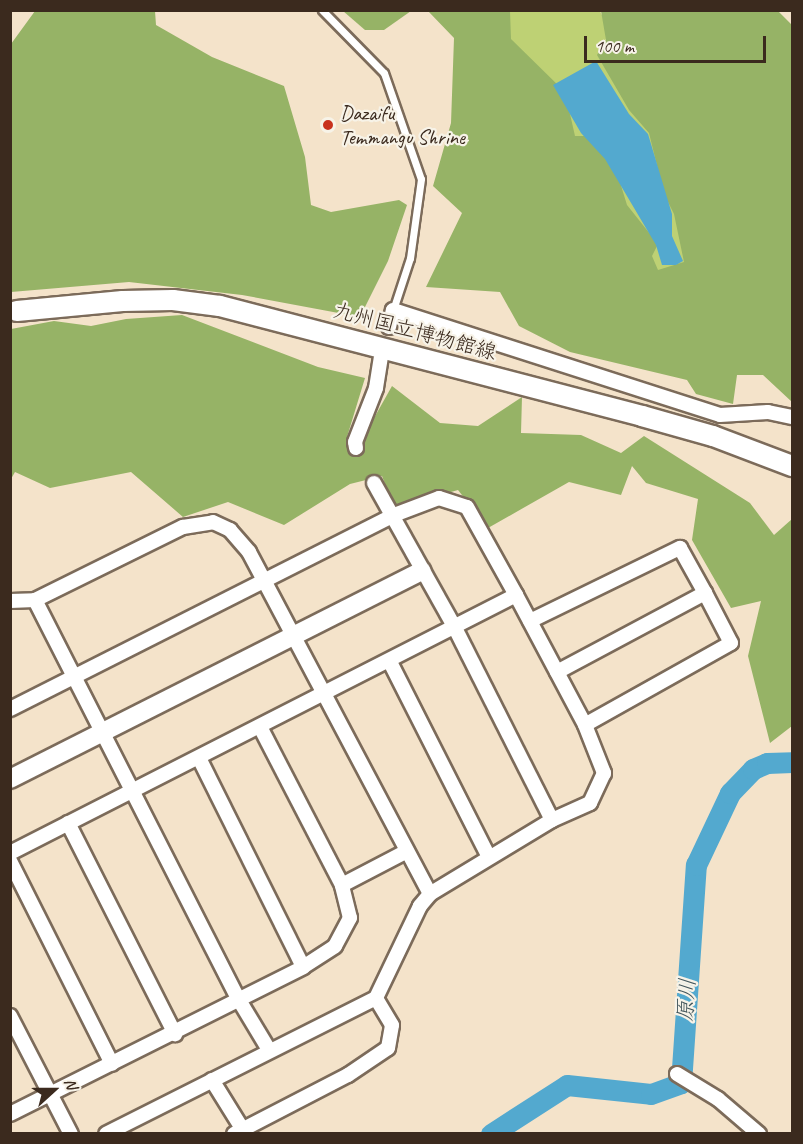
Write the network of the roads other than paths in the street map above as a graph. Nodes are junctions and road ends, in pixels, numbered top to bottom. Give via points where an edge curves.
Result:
1 (321, 10) edge
2 (393, 310) junction
3 (12, 312) edge
4 (388, 327) dead end
5 (381, 358) dead end
6 (792, 417) edge
7 (356, 448) dead end
8 (792, 466) edge
9 (374, 483) dead end
10 (394, 515) junction
11 (421, 571) junction
12 (264, 582) junction
13 (705, 593) junction
14 (516, 595) junction
15 (35, 600) junction
16 (10, 601) edge
17 (530, 621) junction
18 (455, 628) junction
19 (293, 636) junction
20 (390, 662) junction
21 (557, 672) junction
22 (75, 677) junction
23 (325, 694) junction
24 (10, 709) edge
25 (585, 725) junction
26 (260, 727) junction
27 (103, 731) junction
28 (199, 758) junction
29 (10, 779) edge
30 (133, 792) junction
31 (552, 820) junction
32 (68, 823) junction
33 (407, 851) junction
34 (10, 853) edge
35 (489, 857) junction
36 (10, 861) edge
37 (342, 885) junction
38 (430, 894) junction
39 (303, 967) junction
40 (376, 998) junction
41 (239, 1000) junction
42 (10, 1017) edge
43 (175, 1034) junction
44 (269, 1050) junction
45 (112, 1064) junction
46 (677, 1074) dead end
47 (212, 1080) junction
48 (52, 1096) junction
49 (10, 1114) edge
50 (239, 1132) edge
51 (71, 1134) edge
52 (106, 1134) edge
53 (759, 1134) edge

1 - 2 lane via 384,73 421,179 410,258
2 - 4 street
2 - 6 street via 720,415 768,412
3 - 8 main road, 九州国立博物館線 via 133,301 173,300 220,306 642,416 713,436
5 - 7 street via 376,388
9 - 10 street
10 - 11 street
10 - 12 street
10 - 14 street via 439,498 466,507
11 - 18 street
11 - 19 street
12 - 15 street via 249,552 230,530 213,522 183,527
12 - 19 street
12 - 22 street
13 - 17 street via 680,548
13 - 21 street
13 - 25 street via 731,643
14 - 17 street
14 - 18 street
15 - 16 street
15 - 22 street
17 - 21 street
18 - 20 street
18 - 31 street
19 - 23 street
19 - 27 street
20 - 23 street
20 - 35 street
21 - 25 street
22 - 24 street
22 - 27 street
23 - 26 street
23 - 33 street
25 - 31 street via 604,774 590,803
26 - 28 street
26 - 37 street
27 - 29 street
27 - 30 street
28 - 30 street
28 - 39 street
30 - 32 street
30 - 41 street
31 - 35 street
32 - 34 street
32 - 43 street
33 - 37 street
33 - 38 street
35 - 38 street
36 - 45 street
37 - 39 street via 350,918 335,946
38 - 40 street via 420,906
39 - 41 street
40 - 44 street
40 - 50 street via 392,1025 388,1048 348,1076
41 - 43 street
41 - 44 street
42 - 48 street
43 - 45 street
44 - 47 street
45 - 48 street
46 - 53 street via 718,1099
47 - 50 street
47 - 52 street
48 - 49 street
48 - 51 street

